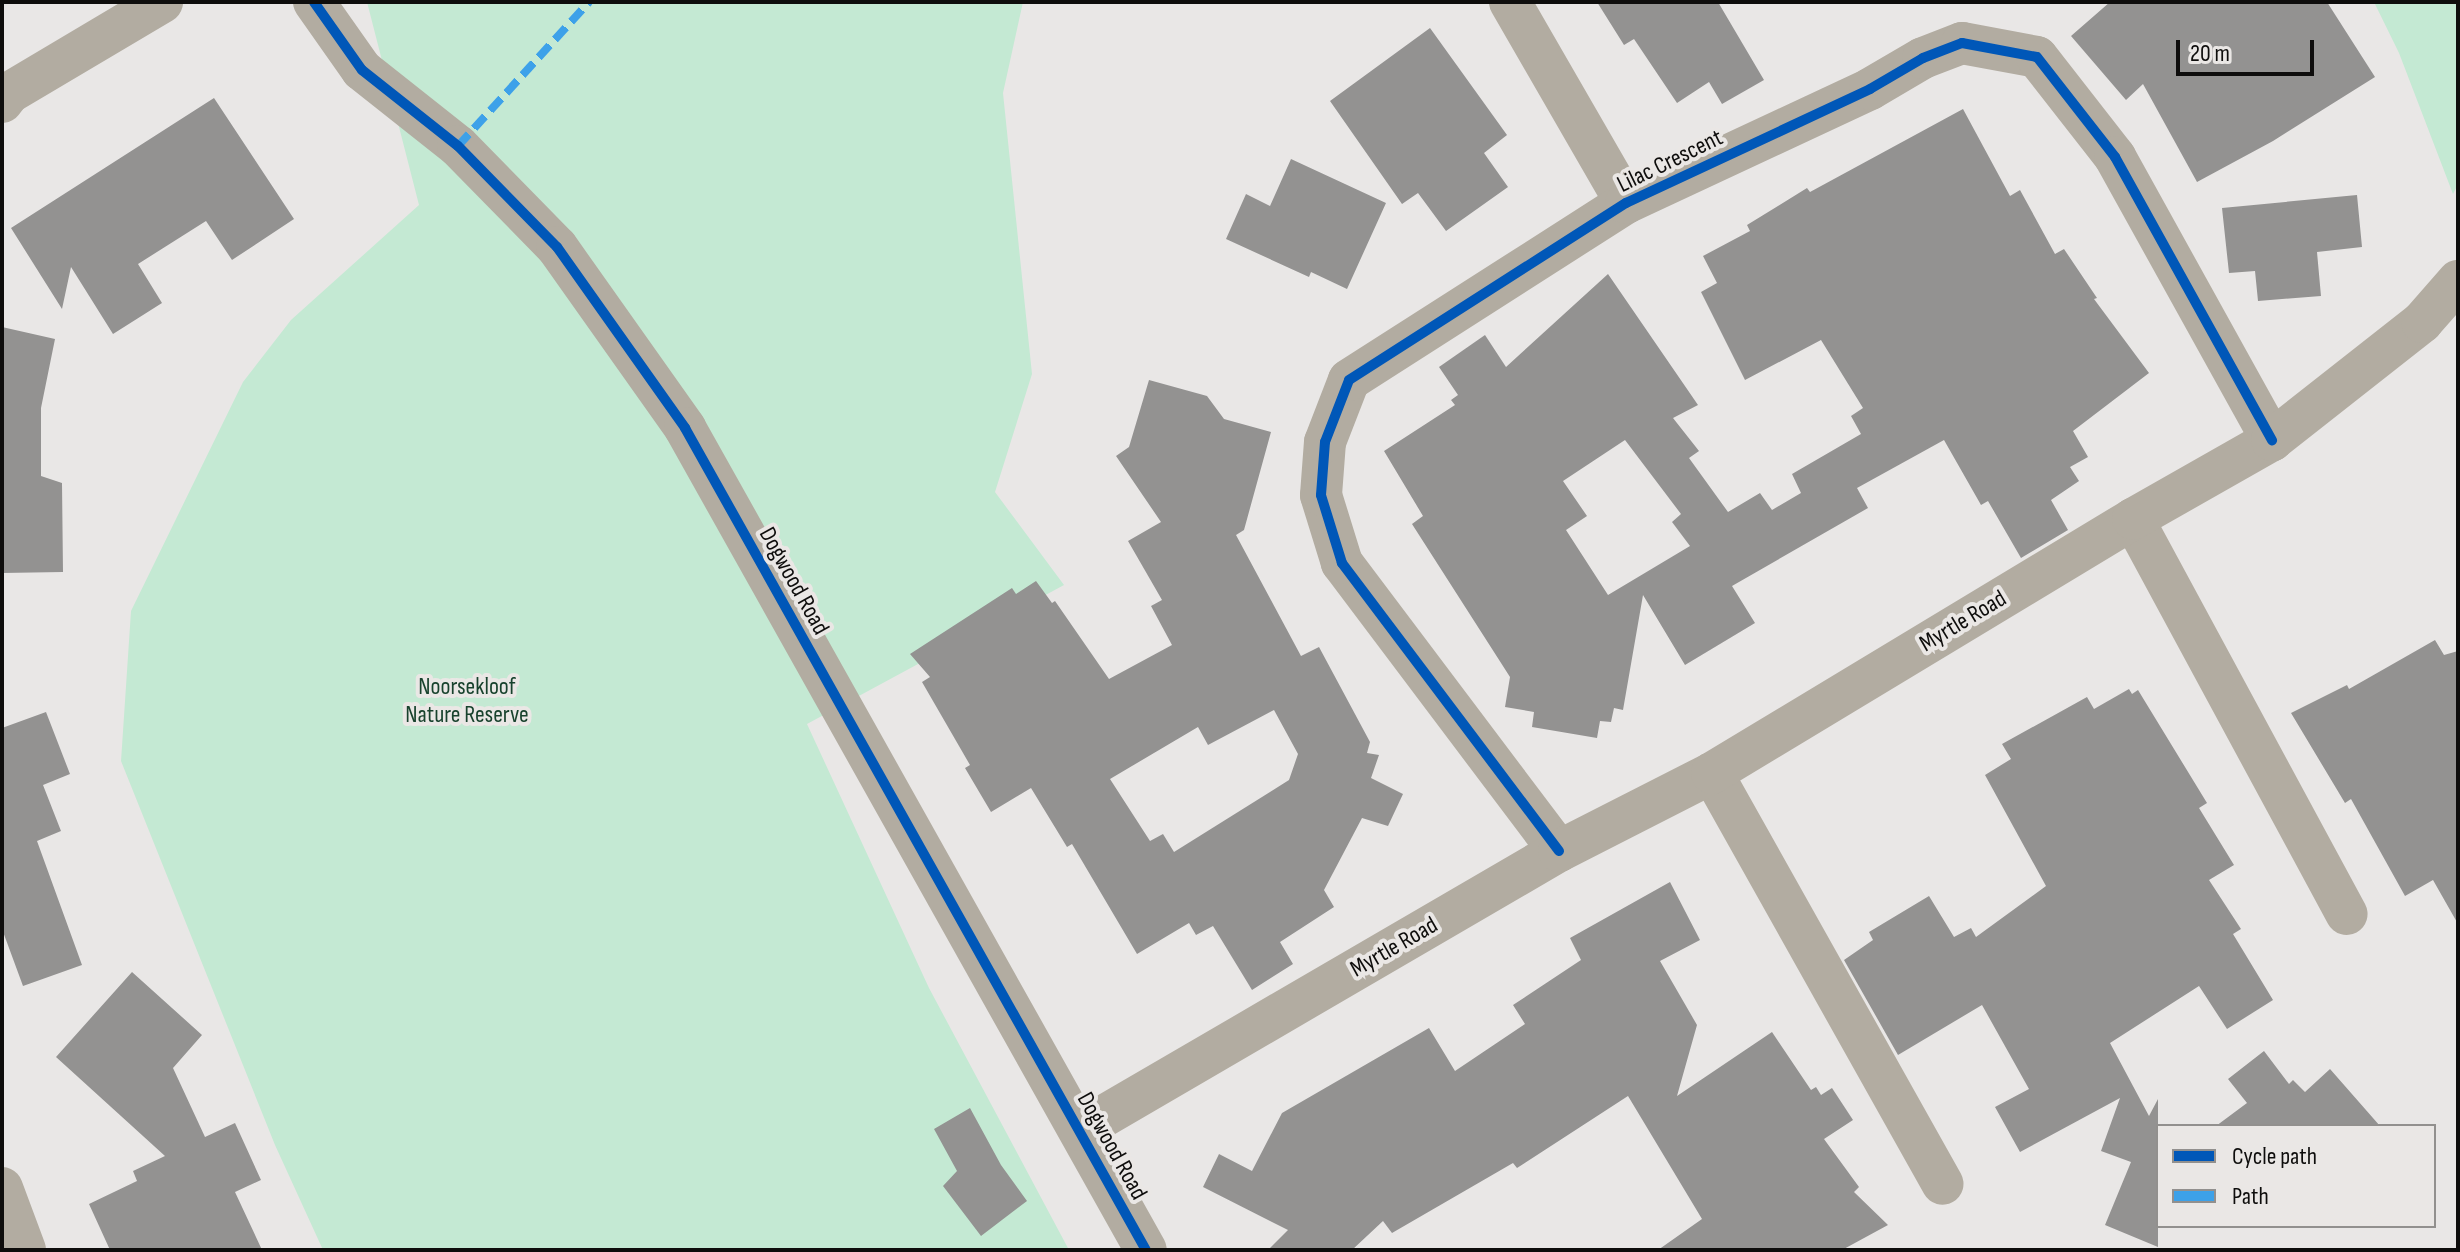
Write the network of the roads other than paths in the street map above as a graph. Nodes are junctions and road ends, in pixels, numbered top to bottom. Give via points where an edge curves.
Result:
1 (162, 2) edge
2 (314, 2) edge
3 (1510, 2) edge
4 (2, 102) edge
5 (1626, 203) junction
6 (2458, 281) edge
7 (2272, 440) junction
8 (2133, 519) junction
9 (1712, 773) junction
10 (1559, 851) junction
11 (2347, 914) dead end
12 (1080, 1130) junction
13 (1943, 1184) dead end
14 (2, 1188) edge
15 (25, 1250) edge
16 (1146, 1250) edge

1 - 4 street
2 - 12 street, Dogwood Road via 362,70 458,146 557,247 685,428
3 - 5 street
5 - 7 street, Lilac Crescent via 1962,43 2037,57 2115,157
5 - 10 street, Lilac Crescent via 1349,380 1325,442 1321,495 1342,563
6 - 7 street, Myrtle Road via 2422,322
7 - 8 street, Myrtle Road
8 - 9 street, Myrtle Road
8 - 11 street
9 - 10 street, Myrtle Road
9 - 13 street
10 - 12 street, Myrtle Road
12 - 16 street, Dogwood Road
14 - 15 street

